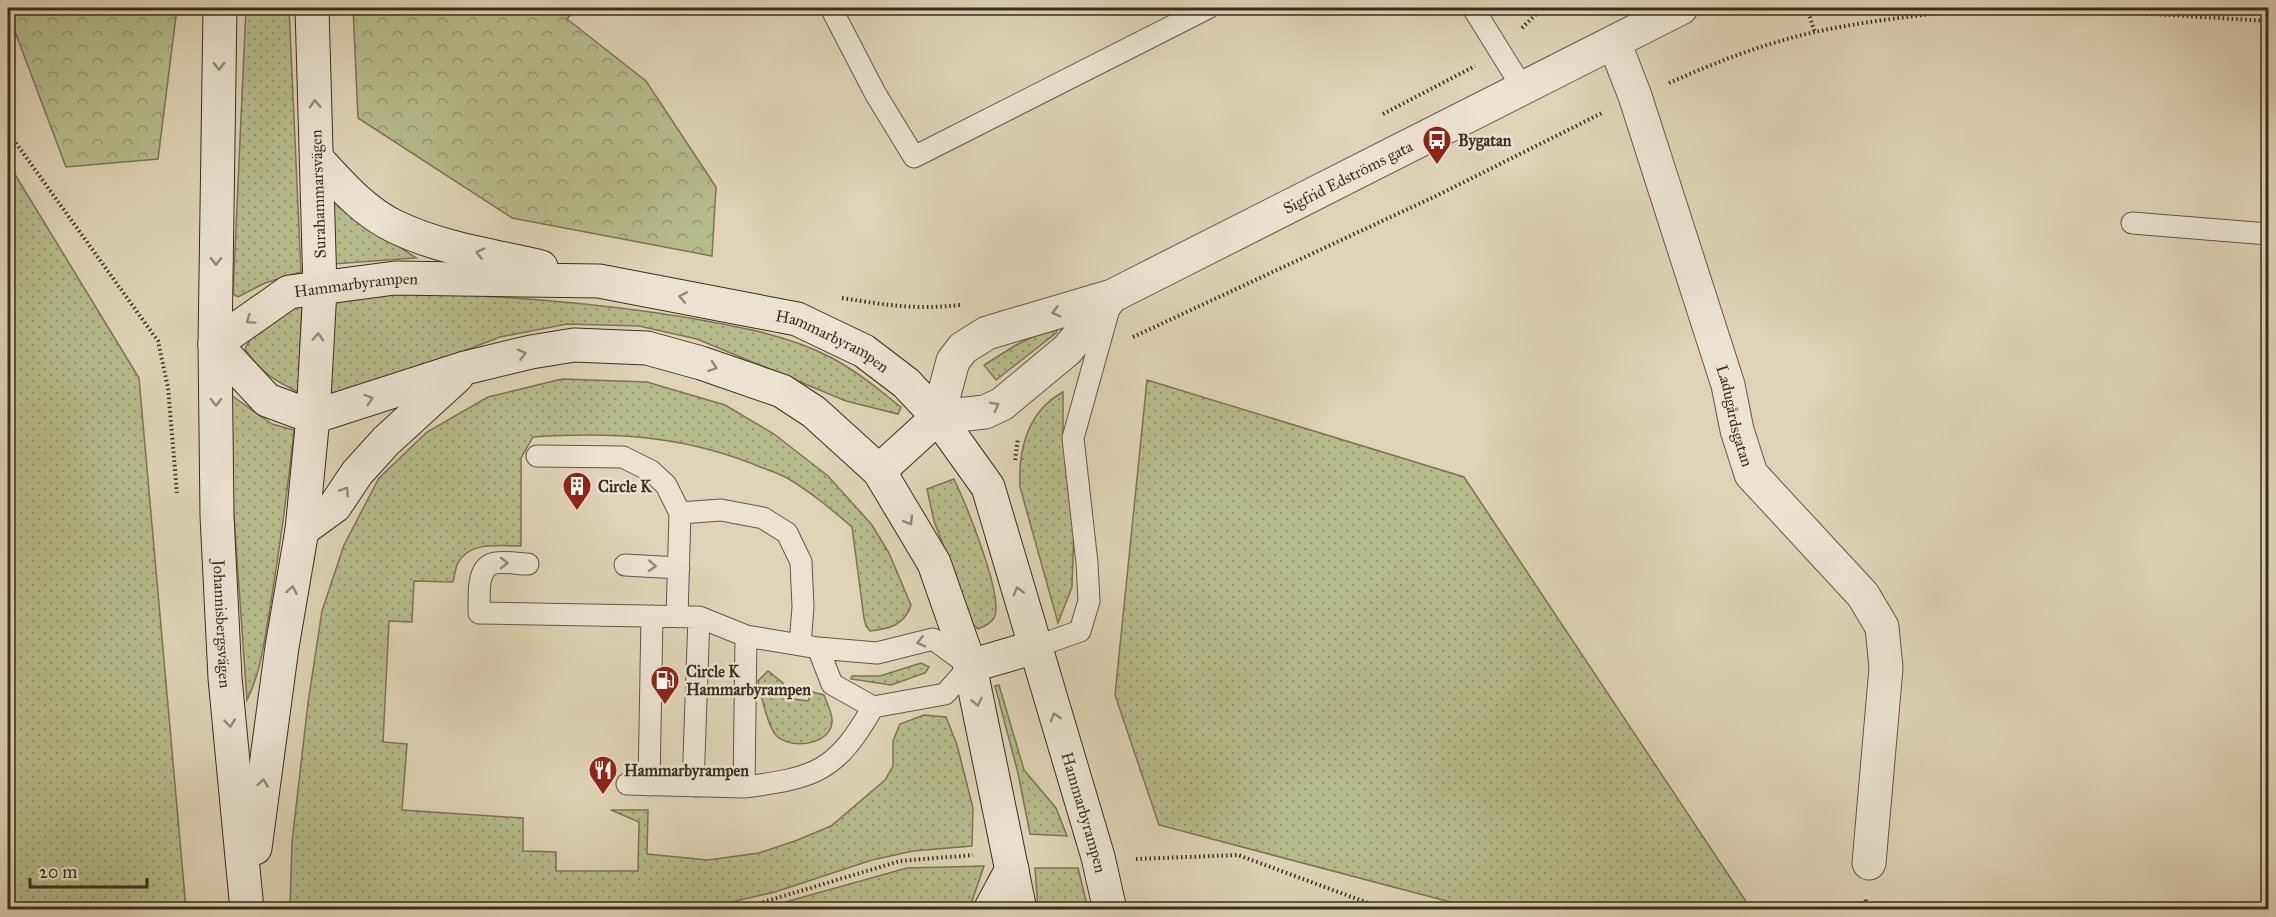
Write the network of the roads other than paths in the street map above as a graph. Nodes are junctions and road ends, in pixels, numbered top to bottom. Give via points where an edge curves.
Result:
1 (220, 8) edge
2 (312, 8) edge
3 (831, 8) edge
4 (1208, 8) edge
5 (1473, 8) edge
6 (1681, 8) edge
7 (1180, 14) edge
8 (1614, 42) junction
9 (1522, 87) junction
10 (317, 159) junction
11 (2132, 223) dead end
12 (2268, 234) edge
13 (599, 281) junction
14 (320, 289) junction
15 (1112, 296) junction
16 (215, 344) junction
17 (465, 368) junction
18 (313, 417) junction
19 (938, 417) junction
20 (537, 456) dead end
21 (879, 471) junction
22 (680, 513) junction
23 (302, 530) junction
24 (528, 564) dead end
25 (625, 565) dead end
26 (679, 568) junction
27 (652, 616) junction
28 (677, 617) junction
29 (699, 617) junction
30 (746, 636) junction
31 (809, 646) junction
32 (1035, 647) junction
33 (970, 666) junction
34 (873, 708) junction
35 (627, 784) dead end
36 (649, 785) junction
37 (693, 786) junction
38 (744, 787) junction
39 (1098, 857) junction
40 (1869, 863) dead end
41 (1012, 869) junction
42 (247, 906) edge
43 (990, 909) edge
44 (1020, 909) edge
45 (1110, 909) edge
46 (1132, 909) edge

1 -> 16 main road
10 -> 2 main road, Surahammarsvägen
3 - 7 lane via 914,157
4 - 7 lane
5 - 9 lane
6 - 8 main road, Sigfrid Edströms gata
8 - 9 main road, Sigfrid Edströms gata
8 - 40 main road, Ladugårdsgatan via 1728,385 1751,474 1863,595 1882,627 1886,668
9 - 15 main road, Sigfrid Edströms gata
13 -> 10 main road via 461,248 394,227 350,194
10 - 14 main road, Surahammarsvägen
11 - 12 lane
13 - 14 main road, Hammarbyrampen via 395,279
19 -> 13 main road, Hammarbyrampen via 906,383 864,351 797,319
14 -> 16 main road, Hammarbyrampen via 289,292
18 -> 14 main road, Surahammarsvägen
19 -> 15 main road, Sigfrid Edströms gata via 985,411 1002,404 1067,350
15 -> 19 main road, Sigfrid Edströms gata via 987,333 963,348 953,361
15 - 32 lane via 1073,438 1089,601 1080,631
16 - 18 main road via 267,399
16 -> 42 main road, Johannisbergsvägen via 217,516 225,678
18 -> 17 main road
17 -> 21 main road via 574,345 647,348 782,391 814,412
23 -> 17 main road via 335,506 357,473 386,441
18 - 23 main road, Johannisbergsvägen
19 - 21 main road
32 -> 19 main road, Hammarbyrampen via 988,487
20 - 22 lane via 623,457 651,471 666,485
21 -> 33 main road via 934,563
22 - 26 lane
22 - 31 lane via 721,510 763,518 787,533 801,562
42 -> 23 main road, Johannisbergsvägen
27 -> 24 lane via 479,613 484,570 494,563
25 -> 26 lane
26 - 28 lane
27 - 28 lane
27 - 36 lane
28 - 29 lane
29 - 30 lane
29 - 37 lane
30 - 31 lane
30 - 38 lane
33 -> 31 lane via 933,639 877,653
31 - 34 lane via 832,684
32 - 33 main road
39 -> 32 main road, Hammarbyrampen
33 - 34 lane via 945,694
33 -> 41 main road
34 - 38 lane via 849,746 816,772 787,782
35 - 36 lane
36 - 37 lane
37 - 38 lane
39 - 45 main road, Hammarbyrampen
39 - 46 main road
41 - 43 main road
41 - 44 main road

